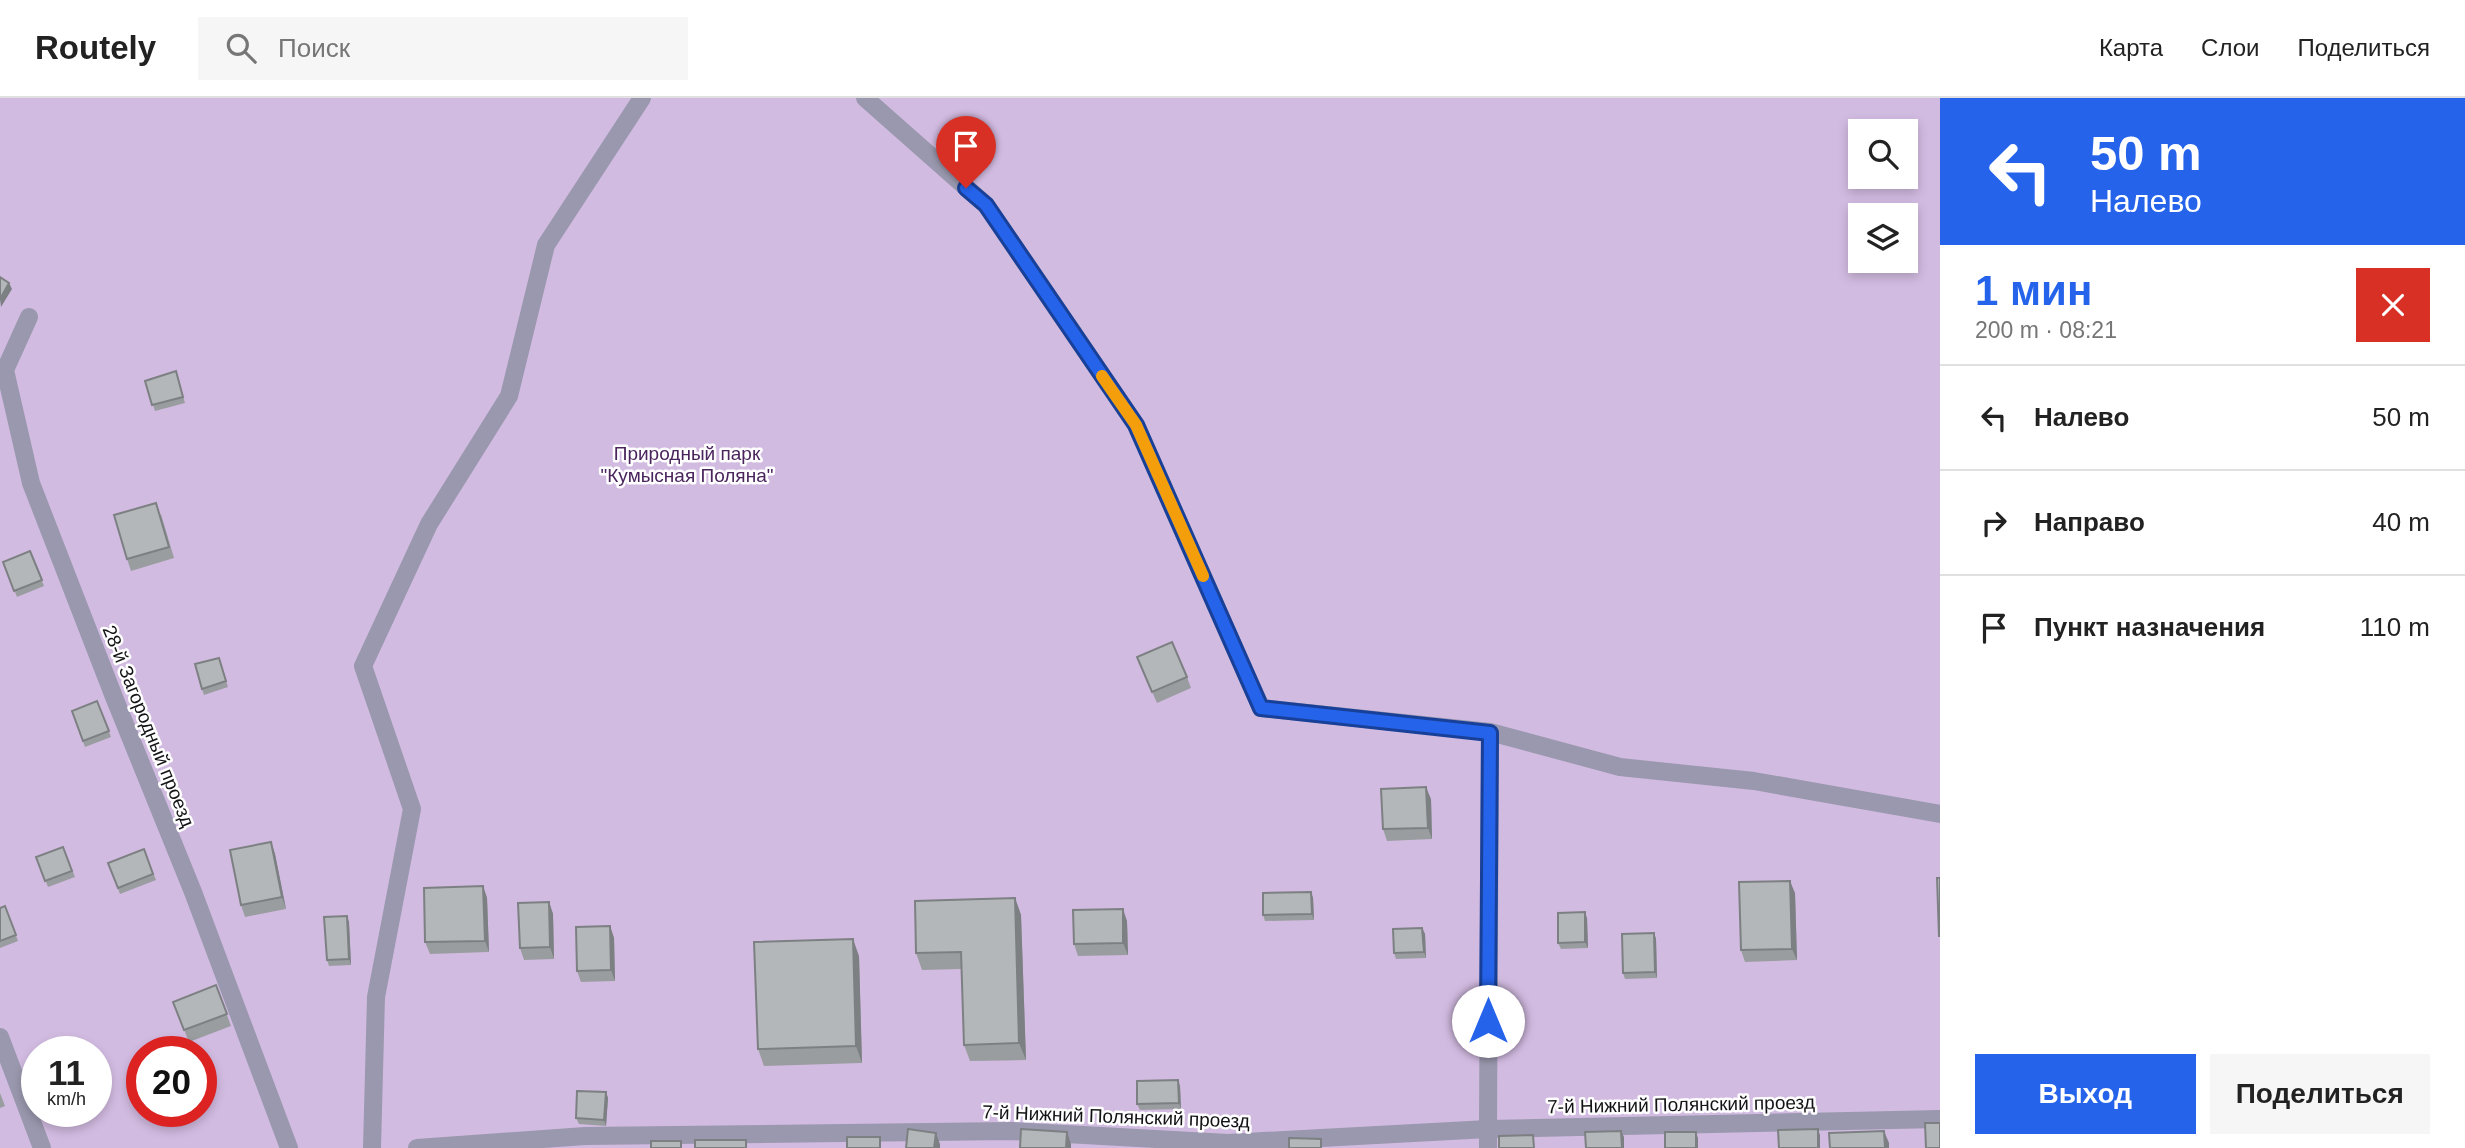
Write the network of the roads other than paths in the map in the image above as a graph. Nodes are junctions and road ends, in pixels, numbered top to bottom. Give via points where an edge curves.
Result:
1 (642, 98) edge
2 (865, 98) edge
3 (29, 317) dead end
4 (1490, 733) junction
5 (1940, 814) edge
6 (0, 1037) edge
7 (1940, 1119) edge
8 (1488, 1129) junction
9 (42, 1148) edge
10 (289, 1148) edge
11 (372, 1148) edge
12 (416, 1148) edge
13 (1488, 1148) edge

1 - 11 street via 546,245 509,396 429,524 363,666 412,809 376,997
2 - 4 street via 986,205 1136,425 1261,708
3 - 10 street, 28-й Загородный проезд via 5,370 31,483
4 - 5 street via 1620,767 1754,780
4 - 8 street
6 - 9 street
7 - 8 street, 7-й Нижний Полянский проезд
8 - 12 street, 7-й Нижний Полянский проезд via 1228,1143 997,1131 585,1136
8 - 13 street

